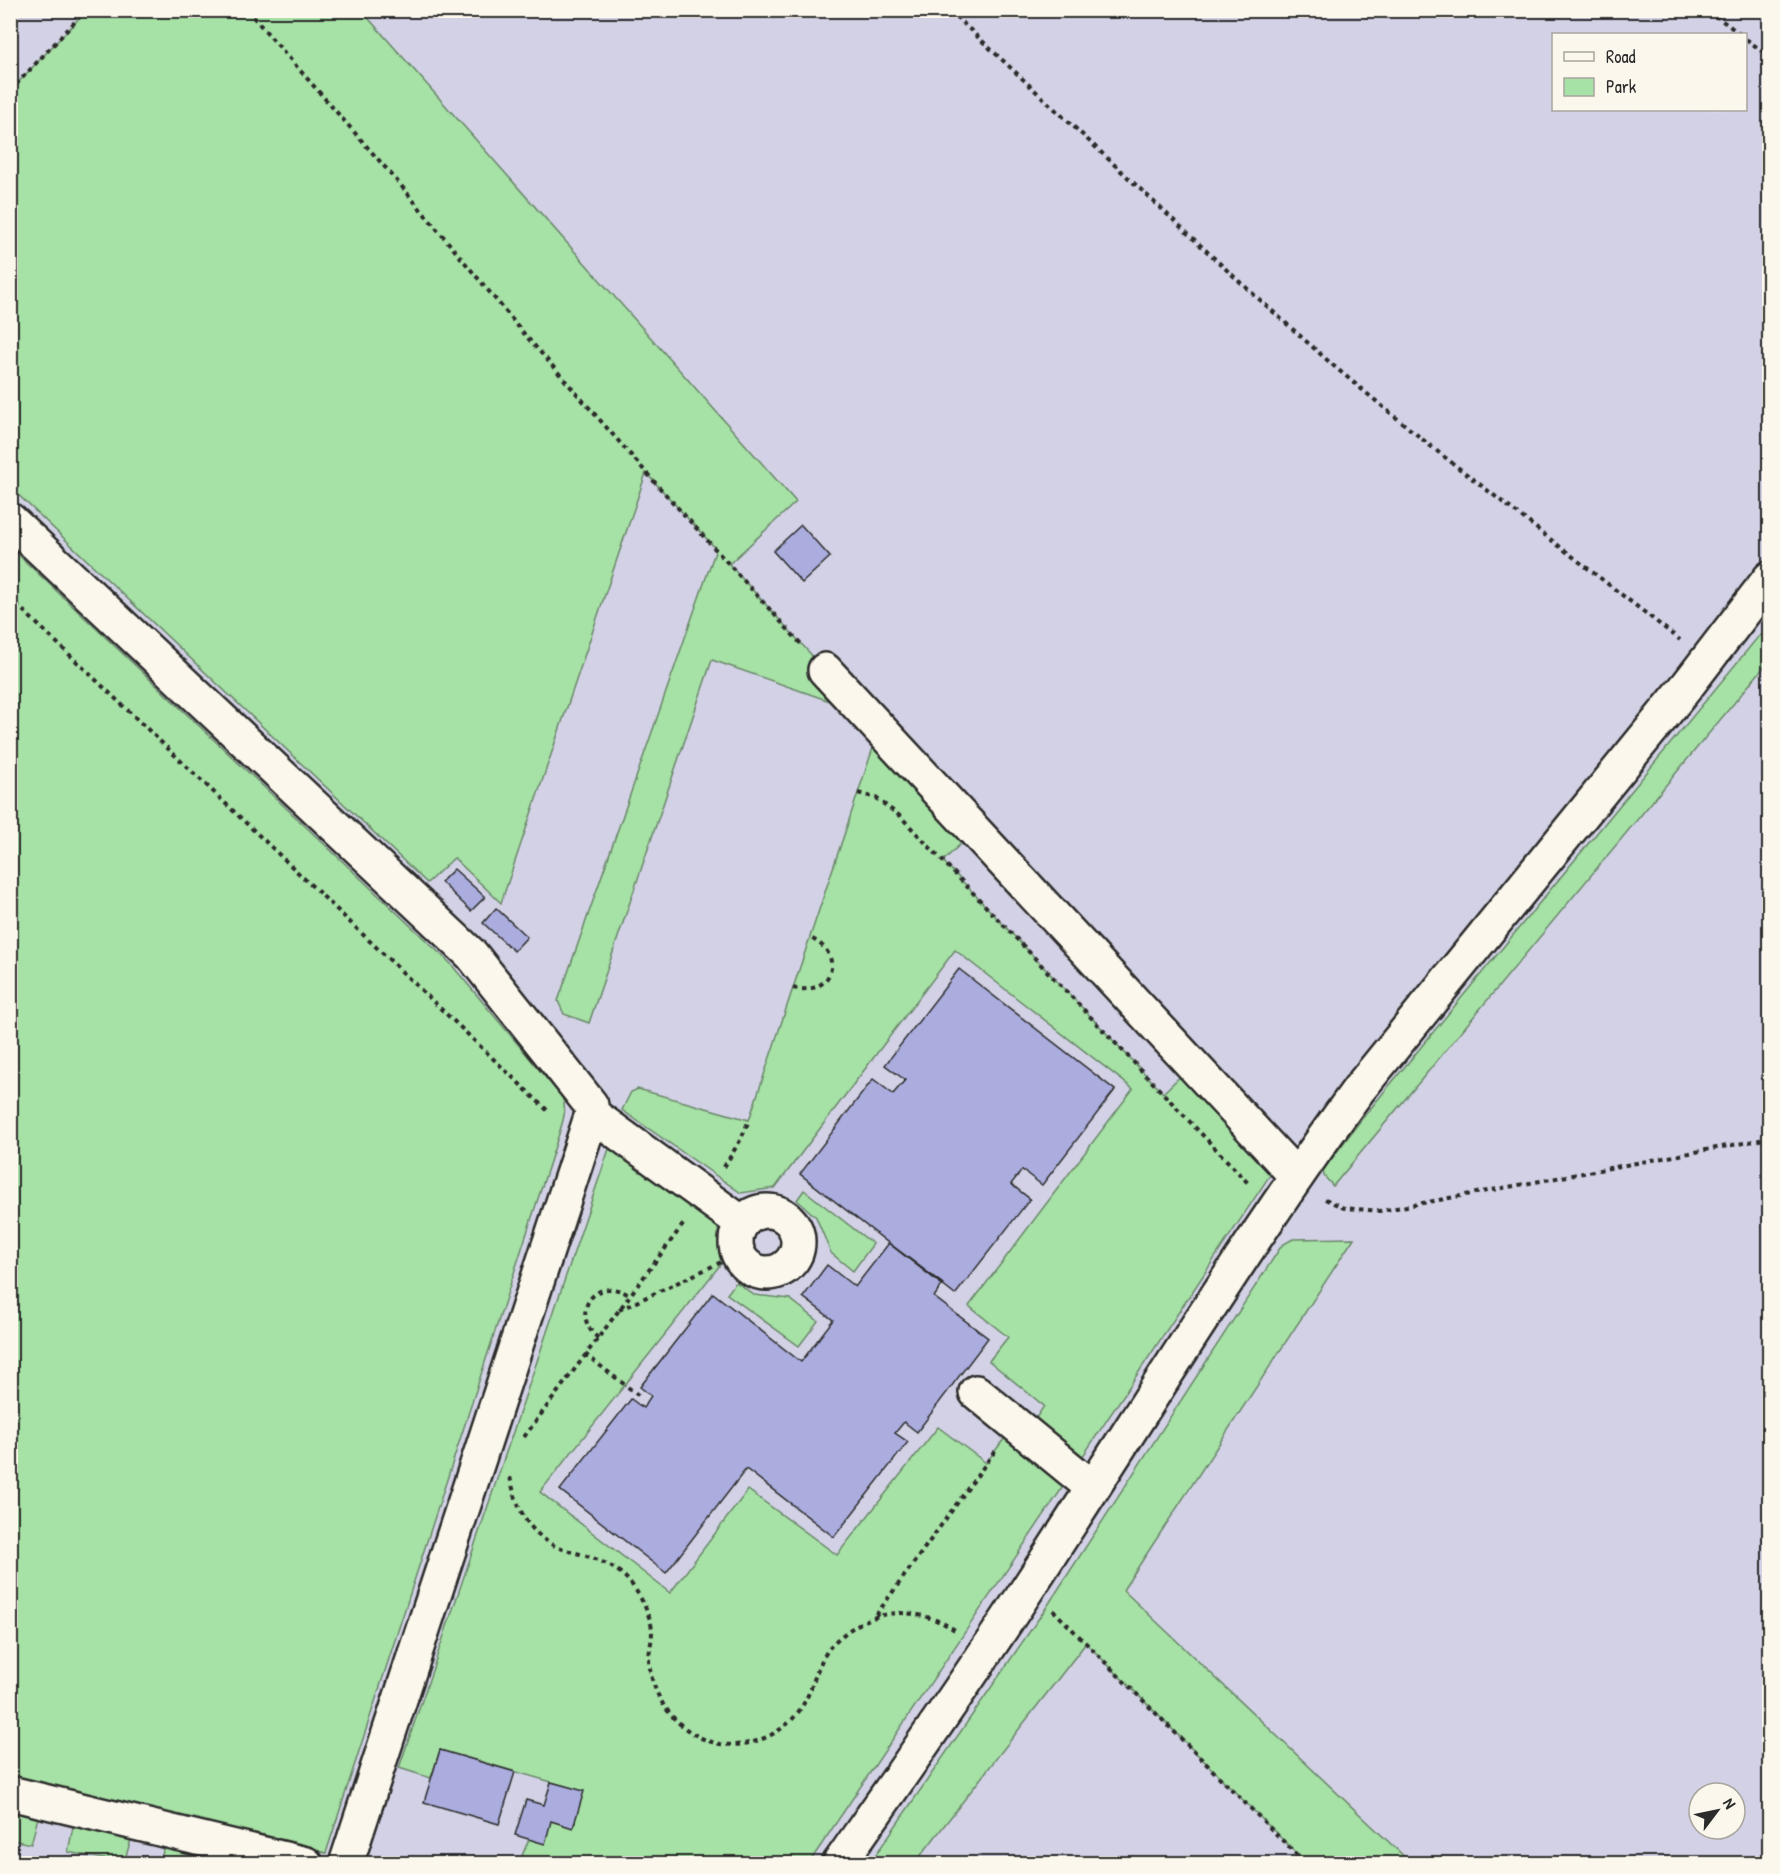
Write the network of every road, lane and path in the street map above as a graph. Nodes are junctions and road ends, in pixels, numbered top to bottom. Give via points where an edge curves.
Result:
1 (86, 10) edge
2 (247, 10) edge
3 (949, 10) edge
4 (1708, 10) edge
5 (1739, 33) edge
6 (1747, 40) edge
7 (1770, 57) edge
8 (10, 91) edge
9 (10, 520) edge
10 (1768, 584) edge
11 (10, 597) edge
12 (1706, 660) junction
13 (825, 670) joint
14 (858, 794) dead end
15 (810, 938) dead end
16 (793, 988) dead end
17 (552, 1114) dead end
18 (592, 1114) junction
19 (749, 1120) dead end
20 (1770, 1138) edge
21 (1296, 1176) junction
22 (1250, 1185) dead end
23 (705, 1196) junction
24 (740, 1239) joint
25 (629, 1295) junction
26 (618, 1310) junction
27 (598, 1338) junction
28 (585, 1354) junction
29 (976, 1392) dead end
30 (642, 1398) dead end
31 (1015, 1424) junction
32 (519, 1443) dead end
33 (510, 1476) dead end
34 (1093, 1488) junction
35 (1029, 1586) junction
36 (875, 1616) junction
37 (963, 1636) dead end
38 (10, 1793) edge
39 (306, 1863) edge
40 (346, 1863) edge
41 (839, 1863) edge
42 (1306, 1863) edge

1 - 8 path
2 - 13 path via 658,487
3 - 12 path via 1336,368
4 - 5 path
6 - 7 path
9 - 18 street via 472,955 585,1097
10 - 12 street
11 - 17 path
12 - 21 street via 1359,1089
13 - 21 street
14 - 22 path via 876,798 901,817
15 - 16 path via 819,942 830,956 830,974 811,990
18 - 23 street
18 - 40 street
19 - 23 path via 730,1159
20 - 21 path via 1380,1211 1344,1208 1323,1198
21 - 34 street
23 - 24 street
23 - 25 path
24 - 26 path
25 - 26 path
25 - 27 path via 613,1288 596,1292 590,1298 584,1315
26 - 27 path
27 - 28 path
28 - 30 path
28 - 32 path
29 - 31 street
31 - 34 street
31 - 36 path
33 - 36 path via 516,1503 530,1527 553,1545 607,1563 643,1601 651,1626 649,1661 657,1695 673,1719 695,1736 720,1744 747,1744 772,1735 792,1721 804,1703 826,1652 848,1631
34 - 35 street
35 - 41 street
35 - 42 path
36 - 37 path via 893,1612 919,1615 947,1624
38 - 39 street

